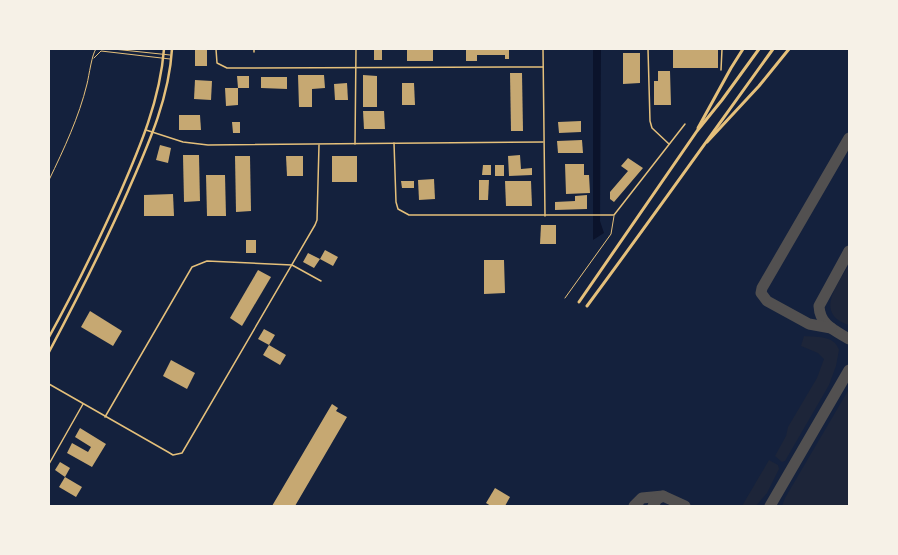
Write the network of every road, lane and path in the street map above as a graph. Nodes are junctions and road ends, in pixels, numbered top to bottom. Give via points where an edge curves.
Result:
1 (96, 49) edge
2 (113, 49) edge
3 (164, 49) edge
4 (172, 49) edge
5 (216, 49) edge
6 (254, 49) edge
7 (356, 49) edge
8 (543, 49) edge
9 (648, 49) edge
10 (722, 49) edge
11 (743, 49) edge
12 (759, 49) edge
13 (772, 49) edge
14 (789, 49) edge
15 (254, 52) dead end
16 (163, 54) junction
17 (171, 55) junction
18 (163, 58) junction
19 (93, 59) junction
20 (171, 59) junction
21 (543, 67) junction
22 (356, 68) junction
23 (721, 70) dead end
24 (685, 124) dead end
25 (146, 130) junction
26 (697, 131) junction
27 (152, 134) junction
28 (543, 142) junction
29 (394, 143) junction
30 (355, 144) junction
31 (668, 144) junction
32 (319, 145) junction
33 (700, 149) junction
34 (49, 180) edge
35 (614, 215) junction
36 (544, 216) junction
37 (292, 265) junction
38 (321, 282) dead end
39 (565, 298) dead end
40 (579, 302) dead end
41 (587, 306) dead end
42 (49, 337) edge
43 (49, 352) edge
44 (49, 384) edge
45 (83, 404) junction
46 (105, 417) junction
47 (49, 464) edge

1 - 19 lane
2 - 16 lane
3 - 16 main road
4 - 17 main road
5 - 22 street via 217,63 227,68
6 - 15 street
7 - 22 street
8 - 21 street
9 - 31 street via 650,121 652,128
10 - 23 street
11 - 26 highway via 730,68
12 - 26 highway
13 - 33 highway
14 - 33 highway via 730,120
16 - 17 lane
16 - 18 main road
17 - 20 main road
18 - 19 lane via 101,51
18 - 20 lane
18 - 25 main road via 160,82
19 - 34 lane via 78,114
20 - 27 main road via 168,84
21 - 22 street
21 - 28 street
22 - 30 street
24 - 31 street
25 - 27 street
25 - 42 main road via 98,243
26 - 40 highway
27 - 32 street via 208,145
27 - 43 main road via 103,246
28 - 29 street
28 - 36 street
29 - 30 street
29 - 36 street via 396,202 398,209 404,213
30 - 32 street
31 - 35 street
32 - 37 street via 317,220
33 - 41 highway
35 - 36 street
35 - 39 lane via 611,234
37 - 38 street
37 - 46 street via 208,261 192,267
37 - 46 street via 182,454 173,455
44 - 45 street
45 - 46 street
45 - 47 street

